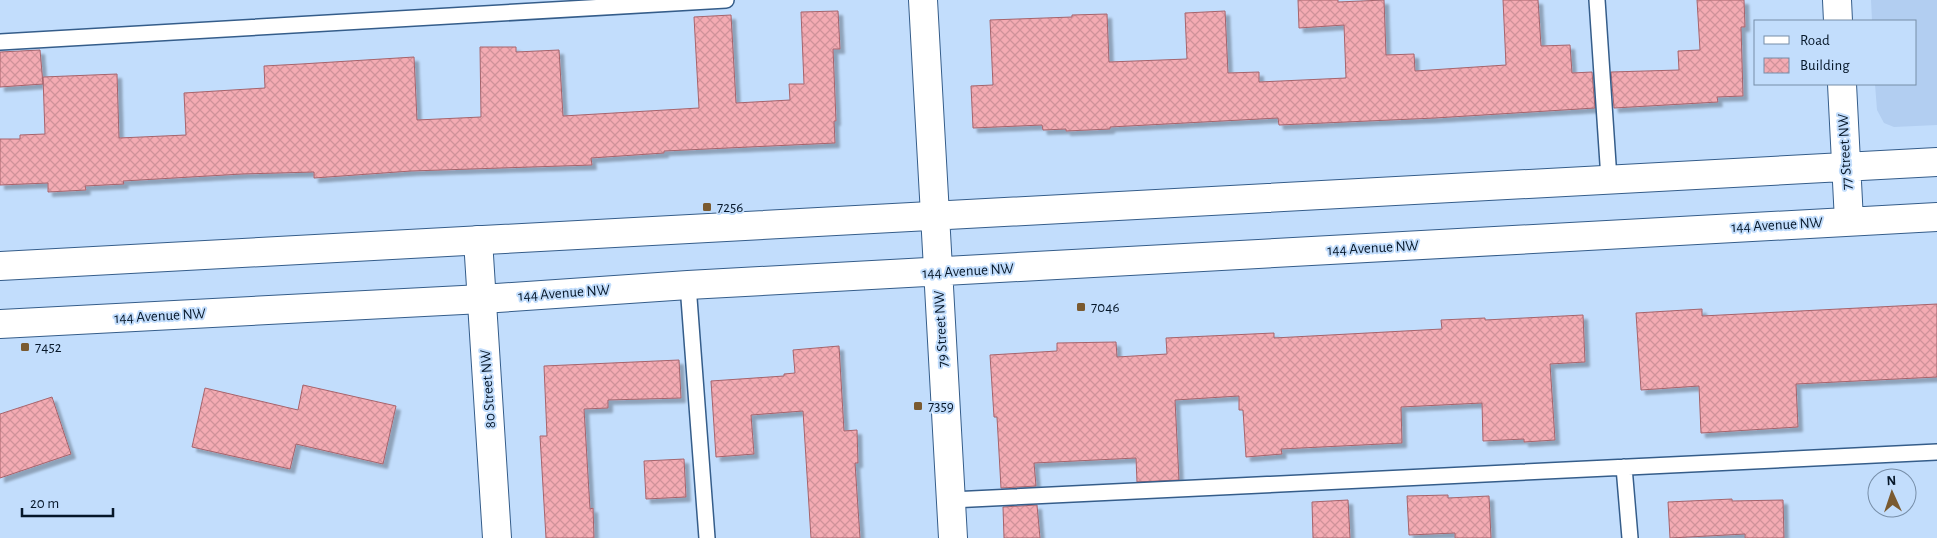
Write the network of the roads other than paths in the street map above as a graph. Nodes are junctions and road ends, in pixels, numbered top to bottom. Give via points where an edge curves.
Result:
1 (726, 0) edge
2 (923, 0) edge
3 (1597, 0) edge
4 (1837, 0) edge
5 (1838, 20) edge
6 (0, 42) edge
7 (1842, 85) edge
8 (1937, 162) edge
9 (1846, 166) junction
10 (1609, 179) junction
11 (935, 215) junction
12 (1937, 217) edge
13 (1849, 221) junction
14 (478, 240) junction
15 (0, 266) edge
16 (938, 272) junction
17 (688, 285) junction
18 (482, 299) junction
19 (0, 324) edge
20 (1937, 452) edge
21 (1624, 467) junction
22 (951, 500) junction
23 (497, 538) edge
24 (707, 538) edge
25 (953, 538) edge
26 (1630, 538) edge

1 - 6 lane
2 - 11 street, 79 Street NW
3 - 10 lane
4 - 5 street
7 - 9 street, 77 Street NW
8 - 9 street
9 - 10 street
9 - 13 street, 77 Street NW
10 - 11 street
11 - 14 street
11 - 16 street, 79 Street NW
12 - 13 street, 144 Avenue NW
13 - 16 street, 144 Avenue NW
14 - 15 street
14 - 18 street, 80 Street NW
16 - 17 street, 144 Avenue NW
16 - 22 street, 79 Street NW
17 - 18 street, 144 Avenue NW
17 - 24 lane
18 - 19 street, 144 Avenue NW
18 - 23 street, 80 Street NW
20 - 21 lane
21 - 22 lane
21 - 26 lane
22 - 25 street, 79 Street NW

